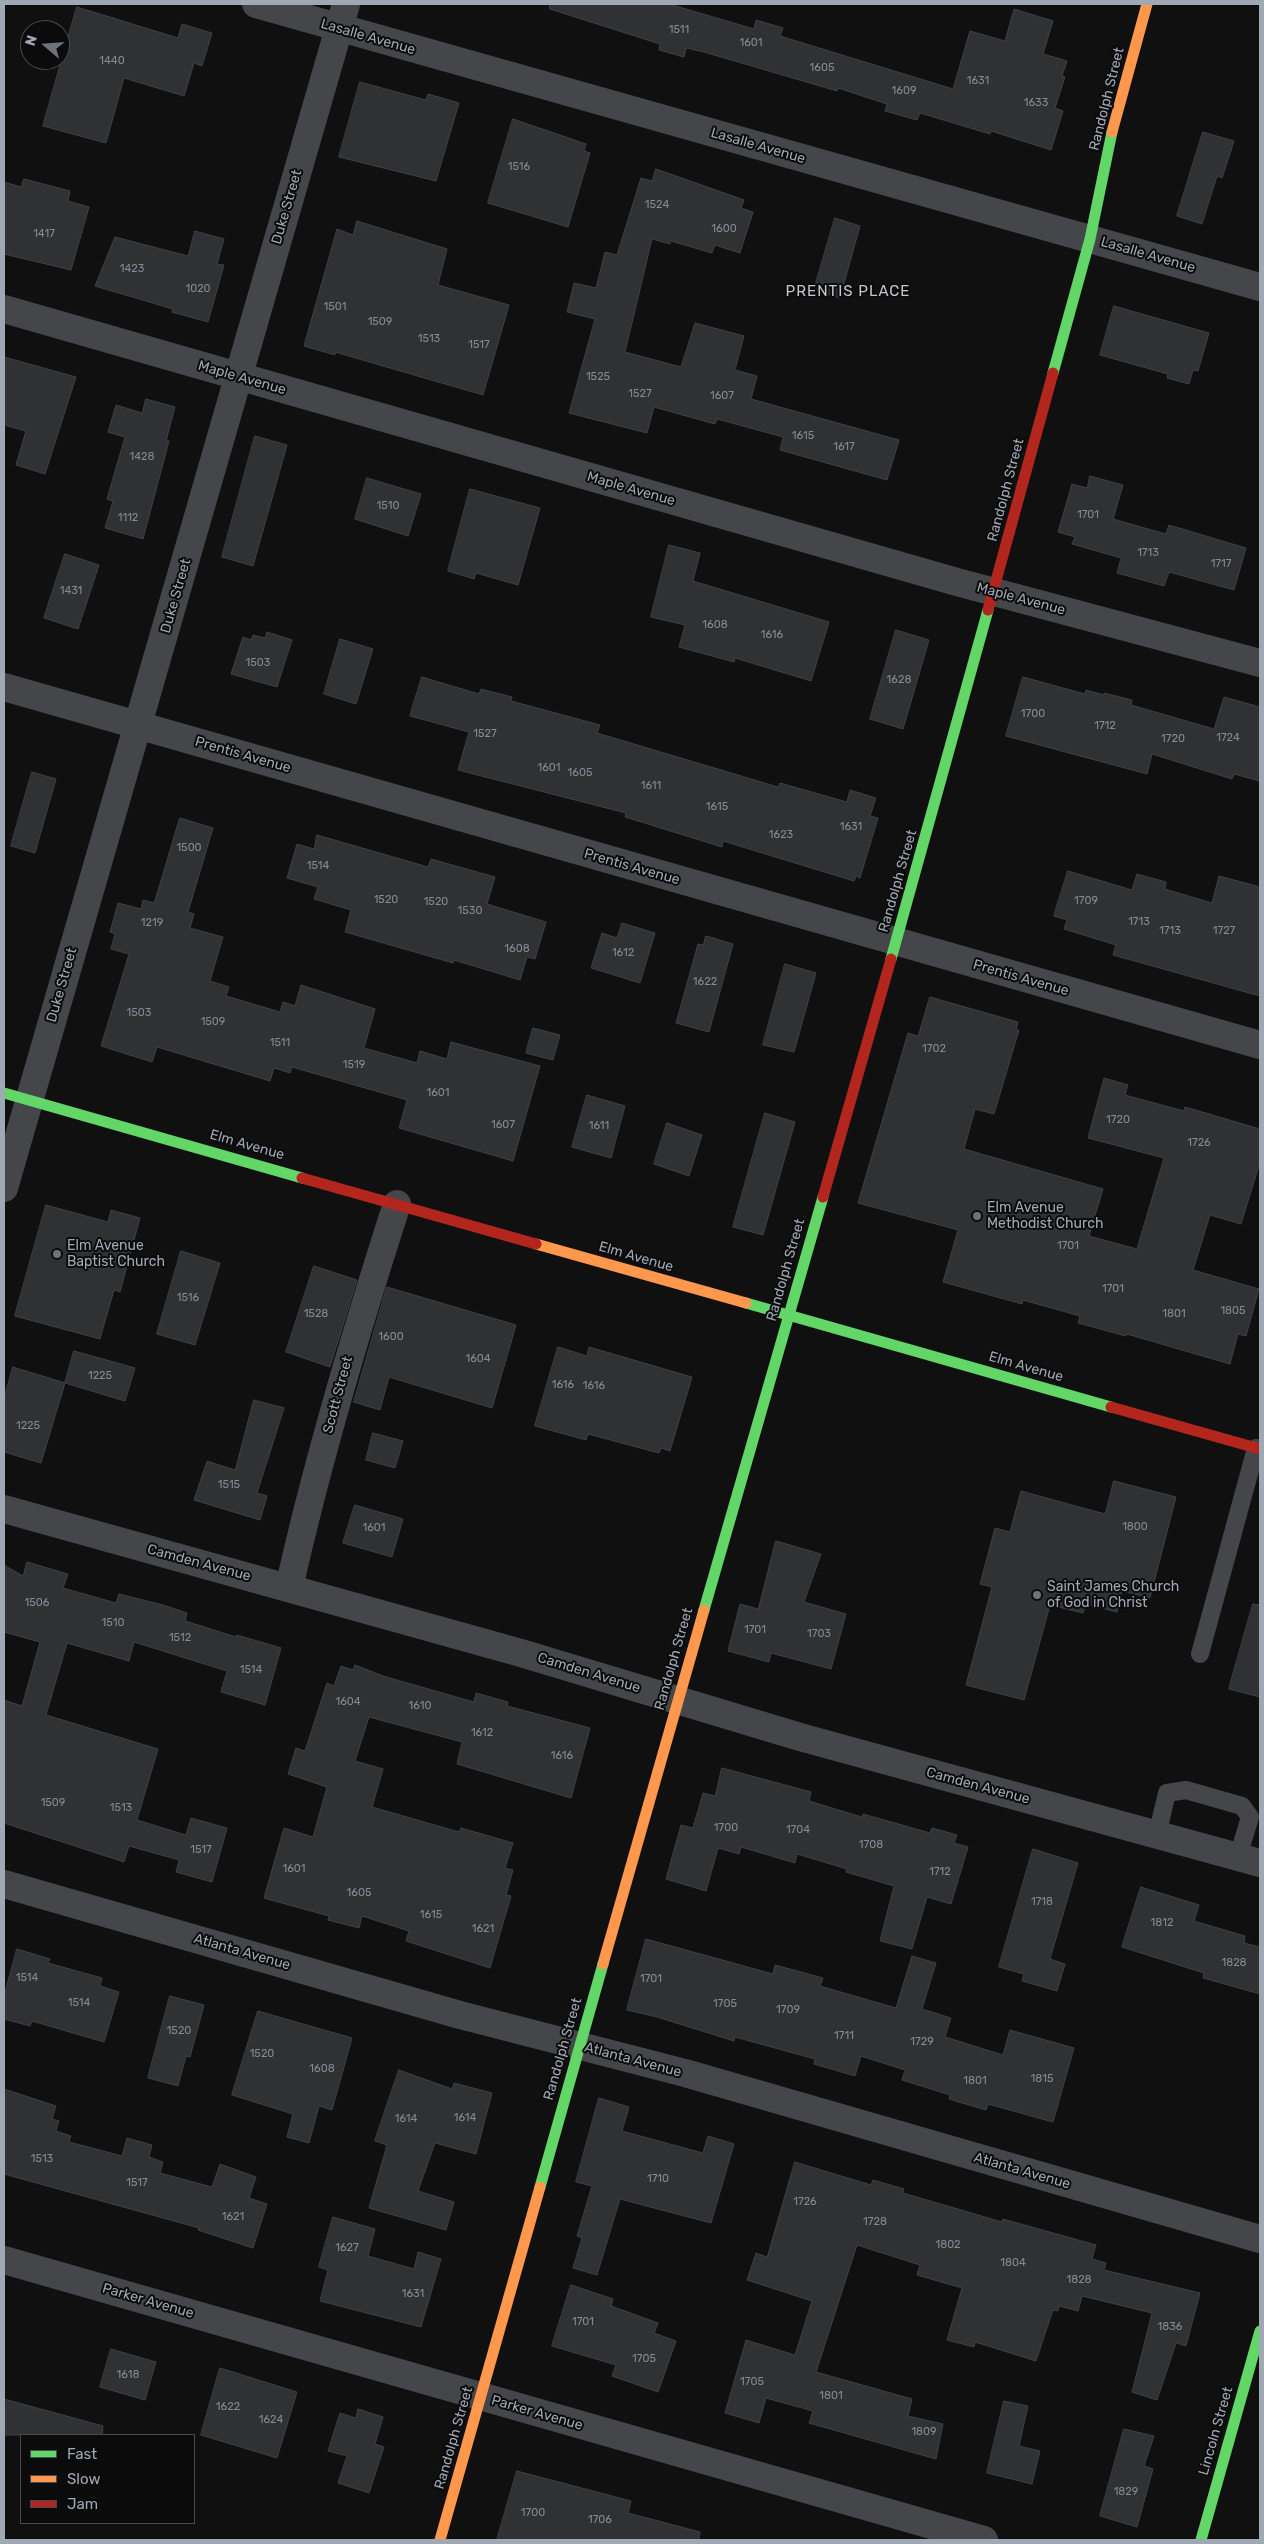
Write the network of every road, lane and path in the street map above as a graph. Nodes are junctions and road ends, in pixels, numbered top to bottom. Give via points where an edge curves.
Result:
1 (256, 4) edge
2 (1147, 4) edge
3 (342, 16) edge
4 (1090, 239) junction
5 (1260, 287) edge
6 (4, 309) edge
7 (238, 377) junction
8 (993, 592) junction
9 (1260, 663) edge
10 (4, 687) edge
11 (139, 725) junction
12 (896, 942) junction
13 (1260, 1045) edge
14 (16, 1096) edge
15 (4, 1188) edge
16 (397, 1204) junction
17 (788, 1315) junction
18 (1258, 1449) edge
19 (4, 1508) edge
20 (289, 1588) junction
21 (1200, 1654) dead end
22 (678, 1700) junction
23 (1157, 1835) junction
24 (1249, 1860) edge
25 (4, 1884) edge
26 (579, 2046) junction
27 (1260, 2240) edge
28 (4, 2260) edge
29 (1260, 2331) edge
30 (481, 2396) junction
31 (440, 2540) edge
32 (984, 2540) edge
33 (1201, 2540) edge

1 - 3 street, Lasalle Avenue
2 - 4 street, Randolph Street via 1113,129
3 - 4 street, Lasalle Avenue
3 - 7 street, Duke Street
4 - 5 street, Lasalle Avenue
4 - 8 street, Randolph Street
6 - 7 street, Maple Avenue
7 - 8 street, Maple Avenue
7 - 11 street, Duke Street
8 - 9 street, Maple Avenue
8 - 12 street, Randolph Street
10 - 11 street, Prentis Avenue
11 - 12 street, Prentis Avenue
11 - 14 street, Duke Street
12 - 13 street, Prentis Avenue
12 - 17 street, Randolph Street
14 - 15 street, Duke Street
14 - 16 street, Elm Avenue
16 - 17 street, Elm Avenue
16 - 20 street, Scott Street via 350,1348 306,1510
17 - 18 street, Elm Avenue
17 - 22 street, Randolph Street
18 - 21 lane
19 - 20 street, Camden Avenue
20 - 22 street, Camden Avenue
22 - 23 street, Camden Avenue via 800,1737
22 - 26 street, Randolph Street
23 - 24 street, Camden Avenue
23 - 24 lane via 1167,1793 1186,1790 1242,1806 1250,1817
25 - 26 street, Atlanta Avenue
26 - 27 street, Atlanta Avenue via 685,2073
26 - 30 street, Randolph Street
28 - 30 street, Parker Avenue
29 - 33 street, Lincoln Street
30 - 31 street, Randolph Street
30 - 32 street, Parker Avenue

